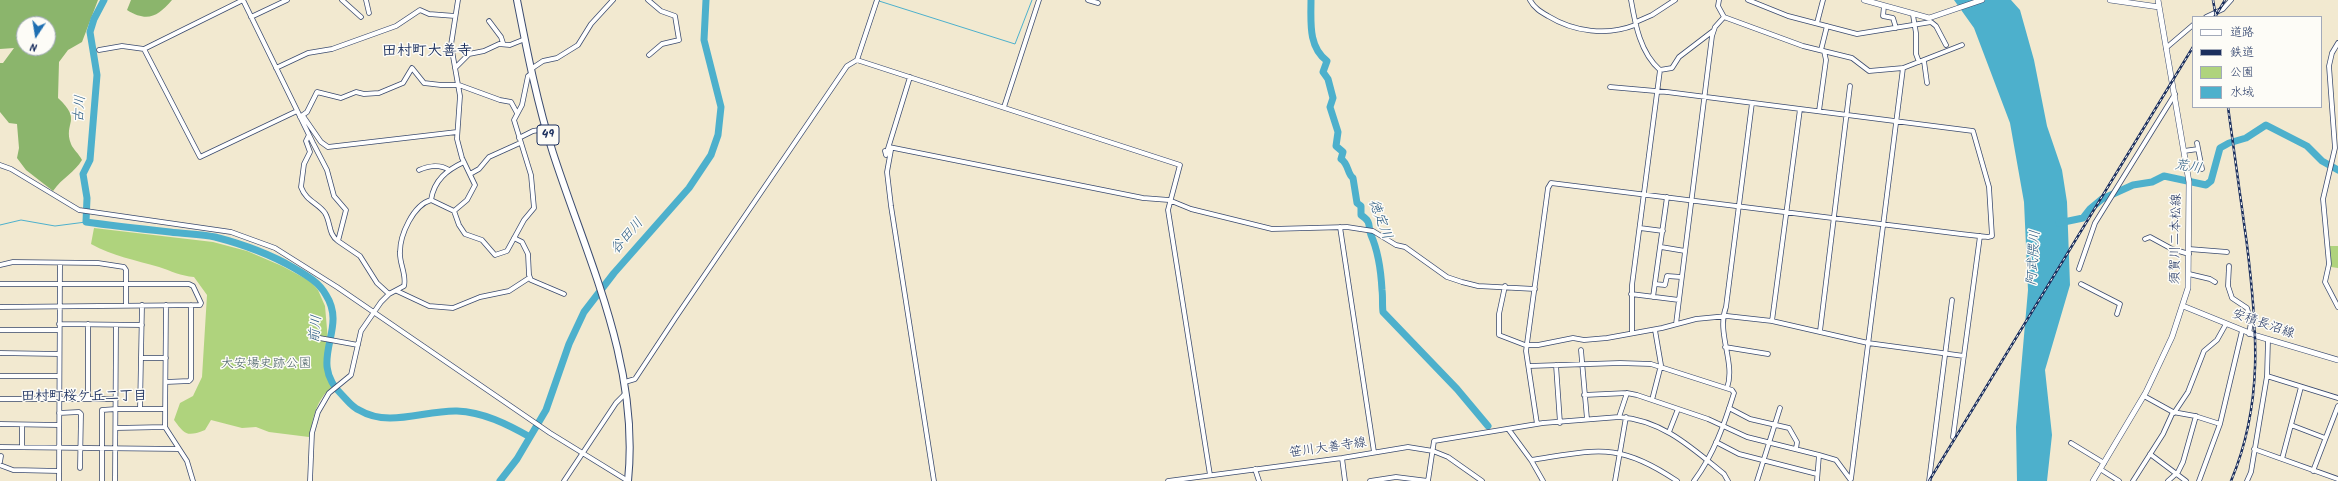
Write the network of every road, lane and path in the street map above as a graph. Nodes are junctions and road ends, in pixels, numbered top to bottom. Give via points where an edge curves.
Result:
1 (243, 0) edge
2 (287, 0) edge
3 (342, 0) edge
4 (366, 0) edge
5 (458, 0) edge
6 (517, 0) edge
7 (613, 0) edge
8 (648, 0) edge
9 (877, 0) edge
10 (1039, 0) edge
11 (1088, 0) edge
12 (1530, 0) edge
13 (1631, 0) edge
14 (1675, 0) edge
15 (1718, 0) edge
16 (1748, 0) edge
17 (1822, 0) edge
18 (1864, 0) edge
19 (1982, 0) edge
20 (2110, 0) edge
21 (2158, 0) edge
22 (2231, 0) edge
23 (1098, 3) dead end
24 (1884, 6) junction
25 (2159, 7) junction
26 (369, 13) dead end
27 (1913, 15) junction
28 (454, 16) junction
29 (2208, 16) edge
30 (251, 17) junction
31 (361, 17) dead end
32 (1724, 17) junction
33 (489, 21) dead end
34 (1817, 23) junction
35 (1635, 24) junction
36 (1914, 24) junction
37 (1827, 26) junction
38 (2192, 26) edge
39 (1896, 28) junction
40 (1713, 31) junction
41 (525, 39) junction
42 (503, 43) junction
43 (2338, 43) edge
44 (1946, 45) dead end
45 (1962, 45) dead end
46 (2166, 48) junction
47 (144, 49) junction
48 (99, 50) dead end
49 (1823, 51) junction
50 (649, 56) dead end
51 (857, 60) junction
52 (1924, 60) junction
53 (1919, 62) junction
54 (276, 68) junction
55 (455, 68) junction
56 (1903, 68) junction
57 (1660, 70) junction
58 (532, 71) junction
59 (910, 77) junction
60 (1927, 83) dead end
61 (459, 85) junction
62 (1850, 86) dead end
63 (1610, 87) dead end
64 (1657, 91) junction
65 (2174, 94) junction
66 (1704, 97) junction
67 (1752, 103) junction
68 (1004, 107) junction
69 (1800, 108) junction
70 (1819, 111) junction
71 (297, 112) junction
72 (517, 113) junction
73 (1848, 115) junction
74 (301, 117) junction
75 (1896, 122) junction
76 (546, 129) junction
77 (457, 132) junction
78 (309, 135) junction
79 (520, 140) junction
80 (2197, 143) dead end
81 (890, 148) junction
82 (2198, 149) junction
83 (885, 151) dead end
84 (2184, 151) junction
85 (464, 162) junction
86 (0, 165) edge
87 (2202, 169) dead end
88 (419, 170) dead end
89 (449, 170) junction
90 (470, 174) junction
91 (1644, 194) junction
92 (1667, 197) junction
93 (431, 200) junction
94 (1169, 200) junction
95 (1691, 200) junction
96 (1739, 206) junction
97 (454, 211) junction
98 (1787, 212) junction
99 (1834, 218) junction
100 (1883, 224) junction
101 (1340, 227) junction
102 (1640, 228) junction
103 (1663, 231) junction
104 (1980, 236) junction
105 (514, 238) junction
106 (2145, 239) dead end
107 (338, 241) junction
108 (1661, 247) junction
109 (1685, 251) junction
110 (2189, 251) junction
111 (2227, 252) dead end
112 (60, 263) junction
113 (0, 265) edge
114 (2229, 266) dead end
115 (2079, 269) dead end
116 (2189, 274) junction
117 (530, 278) junction
118 (1681, 278) junction
119 (2215, 282) dead end
120 (0, 284) edge
121 (59, 284) junction
122 (126, 284) junction
123 (1655, 284) junction
124 (2081, 284) dead end
125 (1504, 286) junction
126 (396, 290) junction
127 (1535, 290) junction
128 (389, 294) junction
129 (564, 294) dead end
130 (1631, 294) junction
131 (1653, 297) junction
132 (1679, 300) junction
133 (1952, 300) dead end
134 (191, 304) junction
135 (60, 305) junction
136 (126, 305) junction
137 (142, 305) junction
138 (166, 305) junction
139 (2183, 306) junction
140 (0, 307) edge
141 (2338, 307) edge
142 (374, 312) junction
143 (2117, 314) dead end
144 (1722, 316) junction
145 (1772, 321) junction
146 (59, 324) junction
147 (88, 324) junction
148 (116, 324) junction
149 (1676, 324) junction
150 (2226, 324) junction
151 (142, 325) junction
152 (0, 330) edge
153 (59, 330) junction
154 (1655, 330) junction
155 (1820, 331) junction
156 (2242, 331) junction
157 (1632, 333) junction
158 (2249, 334) junction
159 (314, 337) dead end
160 (2268, 340) junction
161 (1868, 343) junction
162 (358, 345) junction
163 (1528, 345) junction
164 (1725, 347) junction
165 (1581, 350) dead end
166 (0, 353) edge
167 (59, 354) junction
168 (1768, 354) dead end
169 (1945, 354) junction
170 (1964, 356) junction
171 (142, 358) junction
172 (166, 358) junction
173 (2338, 360) edge
174 (1582, 363) junction
175 (1556, 365) junction
176 (1529, 366) junction
177 (1661, 366) junction
178 (0, 376) edge
179 (59, 376) junction
180 (2267, 376) junction
181 (166, 382) junction
182 (626, 382) junction
183 (2301, 387) junction
184 (1727, 388) junction
185 (626, 393) junction
186 (1627, 393) junction
187 (1584, 394) junction
188 (2144, 396) junction
189 (59, 398) junction
190 (88, 398) junction
191 (2338, 398) edge
192 (0, 399) edge
193 (116, 399) junction
194 (1652, 400) junction
195 (2338, 406) edge
196 (1678, 408) junction
197 (1730, 408) junction
198 (1780, 408) dead end
199 (116, 409) junction
200 (140, 409) junction
201 (165, 409) junction
202 (59, 413) junction
203 (2174, 413) junction
204 (2196, 416) junction
205 (1619, 417) junction
206 (1626, 417) junction
207 (1587, 419) junction
208 (1560, 423) junction
209 (0, 424) edge
210 (1537, 424) junction
211 (1776, 424) junction
212 (2220, 424) junction
213 (22, 425) junction
214 (59, 425) junction
215 (1723, 425) junction
216 (2291, 425) junction
217 (165, 427) junction
218 (116, 428) junction
219 (1510, 430) junction
220 (1669, 432) junction
221 (1953, 437) dead end
222 (2325, 438) junction
223 (1716, 442) junction
224 (1770, 443) junction
225 (2072, 443) dead end
226 (0, 447) edge
227 (22, 447) junction
228 (59, 448) junction
229 (81, 448) junction
230 (103, 448) junction
231 (116, 448) junction
232 (179, 449) junction
233 (1796, 449) junction
234 (2254, 449) junction
235 (1432, 451) junction
236 (1374, 452) junction
237 (1620, 453) junction
238 (583, 454) junction
239 (2150, 454) junction
240 (1819, 455) junction
241 (2, 456) dead end
242 (1342, 458) junction
243 (2282, 459) junction
244 (1531, 460) junction
245 (1764, 460) junction
246 (1709, 461) junction
247 (2104, 463) junction
248 (0, 464) edge
249 (80, 468) dead end
250 (1255, 469) junction
251 (2100, 469) junction
252 (59, 470) junction
253 (2313, 471) junction
254 (2176, 473) junction
255 (1817, 474) junction
256 (1210, 475) junction
257 (2338, 479) edge
258 (59, 481) edge
259 (102, 481) edge
260 (115, 481) edge
261 (193, 481) edge
262 (310, 481) edge
263 (564, 481) edge
264 (628, 481) edge
265 (934, 481) edge
266 (1168, 481) edge
267 (1259, 481) edge
268 (1345, 481) edge
269 (1370, 481) edge
270 (1428, 481) edge
271 (1482, 481) edge
272 (1543, 481) edge
273 (1615, 481) edge
274 (1677, 481) edge
275 (1694, 481) edge
276 (1728, 481) edge
277 (1757, 481) edge
278 (1817, 481) edge
279 (1929, 481) edge
280 (2093, 481) edge
281 (2119, 481) edge
282 (2133, 481) edge
283 (2168, 481) edge
284 (2186, 481) edge
285 (2199, 481) edge
286 (2247, 481) edge

1 - 30 street
1 - 47 street
2 - 30 street
3 - 31 street
4 - 26 street
5 - 28 street
6 - 41 highway, 49
7 - 58 street via 591,24 578,44 557,58 543,61
8 - 50 street via 661,12 675,16 678,40 661,45
9 - 51 street
10 - 68 street
11 - 23 street
12 - 35 street via 1541,12 1567,27 1589,31 1616,30
13 - 35 street
14 - 35 street
15 - 32 street
16 - 34 street via 1781,14
17 - 34 street
18 - 24 main road
19 - 27 main road via 1929,18
20 - 25 main road
21 - 25 main road, 須賀川二本松線
22 - 29 street via 2225,7
24 - 27 main road
24 - 39 street via 1883,16 1893,18
25 - 46 main road, 須賀川二本松線
27 - 36 street
28 - 54 street via 429,14 420,10 390,29 332,49 308,53
28 - 55 street via 451,44
30 - 54 street
32 - 40 street
32 - 49 street
33 - 42 street
34 - 37 street
35 - 57 street via 1650,58
36 - 39 street
36 - 44 street via 1935,24
36 - 53 street
37 - 39 street via 1857,34
37 - 49 street
38 - 46 street
40 - 57 street via 1679,58 1672,68
40 - 66 street
41 - 42 street via 510,45
41 - 58 highway, 49
42 - 55 street via 469,54
43 - 141 street via 2329,62 2335,143 2333,162 2323,199 2329,264 2325,282
45 - 52 street
46 - 65 main road, 須賀川二本松線
47 - 48 street via 122,46
47 - 71 street via 200,157
49 - 56 street via 1852,58 1864,69 1872,72
49 - 70 street via 1826,60
51 - 59 street
51 - 182 street via 848,66 635,379
52 - 53 street
52 - 60 street
53 - 56 street
54 - 71 street
55 - 61 street
56 - 75 street
57 - 64 street
58 - 72 street via 527,79 522,105
58 - 76 highway, 49
59 - 68 street
59 - 81 street
61 - 72 street via 511,102
61 - 74 street via 424,83 412,68 403,83 382,92 356,92 341,98 318,92
61 - 77 street
62 - 73 street
63 - 64 street
64 - 66 street
64 - 91 street
65 - 84 main road, 須賀川二本松線
65 - 115 street via 2095,223
66 - 67 street
66 - 95 street
67 - 69 street
67 - 96 street
68 - 94 street via 1178,164 1180,168
69 - 70 street
69 - 98 street
70 - 73 street
71 - 74 street
72 - 79 street via 514,120
73 - 75 street
73 - 99 street
74 - 77 street via 328,147
74 - 78 street
75 - 100 street
75 - 104 street via 1968,129 1975,132 1988,184 1992,236
76 - 79 street via 533,131
76 - 182 highway, 49 via 604,303
77 - 85 street
78 - 107 street via 328,170 334,196 346,210
78 - 107 street via 306,141 310,152 304,164 301,187 312,203 324,212 332,234
79 - 90 street via 489,157 481,167
79 - 105 street via 531,175 535,203
80 - 82 street
81 - 83 street via 886,155
81 - 94 street via 1143,198
81 - 265 street via 887,172 891,206
82 - 84 street
82 - 87 street
84 - 110 main road, 須賀川二本松線 via 2190,202
85 - 89 street
85 - 90 street
86 - 142 street via 84,211 207,227 254,239 291,257
88 - 89 street via 438,166
89 - 93 street via 442,175
90 - 97 street via 475,180 475,188 467,200
91 - 92 street
91 - 102 street
91 - 127 street via 1550,184
92 - 95 street
92 - 103 street
93 - 97 street
93 - 126 street via 418,209 403,234 400,252 405,283 402,288
94 - 101 street via 1191,209 1272,229
94 - 256 street via 1168,210
95 - 96 street
95 - 109 street
96 - 98 street
96 - 144 street via 1726,306
97 - 105 street via 465,234 482,240 494,254 506,253
98 - 99 street
98 - 145 street
99 - 100 street
99 - 155 street
100 - 104 street
100 - 161 street
101 - 125 street via 1376,233 1396,245 1403,246 1447,277 1478,286
101 - 236 street
102 - 103 street
102 - 130 street
103 - 108 street
104 - 170 street
105 - 117 street via 522,242 528,254
106 - 110 street via 2150,237 2172,249
107 - 128 street via 360,256 377,283
108 - 109 street
108 - 123 street
109 - 118 street
110 - 111 street
110 - 116 main road, 須賀川二本松線
112 - 113 street via 13,262
112 - 121 street
112 - 122 street via 98,263 124,267
114 - 158 street via 2229,288 2234,301 2247,308 2251,322
116 - 119 street via 2210,278
116 - 139 main road, 須賀川二本松線
117 - 126 street via 509,291 480,297 453,308 429,306
117 - 129 street via 536,284
118 - 123 street via 1667,276 1665,285
118 - 132 street
120 - 121 street
121 - 122 street
121 - 135 street
122 - 134 street via 191,285 201,303
122 - 136 street
123 - 131 street
124 - 143 street via 2120,304
125 - 127 street
125 - 163 street via 1499,314 1499,334
126 - 128 street
127 - 163 street
128 - 142 street
130 - 131 street
130 - 157 street
131 - 132 street
132 - 149 street
133 - 169 street
134 - 138 street
134 - 181 street via 191,379
135 - 136 street
135 - 140 street
135 - 146 street
136 - 137 street
137 - 138 street
137 - 151 street
138 - 172 street
139 - 150 main road, 安積長沼線
139 - 188 main road, 須賀川二本松線
142 - 162 street via 362,329
142 - 238 street
144 - 145 street
144 - 149 street
144 - 164 street
145 - 155 street
146 - 147 street
146 - 153 street
147 - 148 street
147 - 190 street
148 - 151 street
148 - 193 street
149 - 154 street
150 - 156 main road, 安積長沼線
150 - 203 street via 2217,340 2204,351 2188,392
151 - 171 street
152 - 153 street
153 - 167 street
154 - 157 street
154 - 177 street
155 - 161 street
156 - 158 main road, 安積長沼線
156 - 212 street
157 - 163 street via 1607,338 1573,338
158 - 160 main road, 安積長沼線
159 - 162 street
160 - 173 main road, 安積長沼線
160 - 180 street
161 - 169 street
161 - 240 street via 1850,479 1836,460
162 - 262 street via 351,375 329,393 314,421
163 - 176 street via 1526,351
164 - 168 street
164 - 184 street
165 - 174 street
166 - 167 street
167 - 179 street
169 - 170 street
169 - 279 street
170 - 221 street
171 - 172 street
171 - 200 street
172 - 181 street
174 - 175 street
174 - 177 street via 1641,363
174 - 187 street
175 - 176 street
175 - 208 street
176 - 210 street
177 - 184 street
177 - 194 street
178 - 179 street
179 - 189 street
180 - 183 street
180 - 234 street
181 - 201 street
182 - 185 highway, 49
183 - 191 street
183 - 216 street
184 - 197 street via 1734,394
185 - 238 street via 616,403
185 - 264 highway, 49 via 630,445
186 - 187 street
186 - 194 street
186 - 205 street
187 - 207 street
188 - 203 street
188 - 247 main road, 須賀川二本松線
189 - 190 street
189 - 192 street
189 - 202 street
190 - 193 street
193 - 199 street
194 - 196 street
195 - 222 street
196 - 215 street
196 - 220 street
197 - 211 street via 1750,419
197 - 215 street
198 - 211 street
199 - 200 street
199 - 218 street
199 - 230 street via 102,410
200 - 201 street
201 - 217 street
202 - 214 street
202 - 229 street via 81,414
203 - 204 street
203 - 239 street
204 - 212 street
204 - 254 street via 2184,459
205 - 206 street
205 - 207 street
206 - 220 street via 1636,418
206 - 237 street
207 - 208 street
208 - 210 street
209 - 213 street
210 - 219 street
211 - 224 street
211 - 233 street via 1789,428 1797,442
212 - 285 street
213 - 214 street
213 - 227 street
214 - 228 street
215 - 223 street
215 - 224 street via 1747,437
216 - 222 street
216 - 243 street
217 - 218 street
217 - 232 street
218 - 231 street
219 - 235 street via 1434,441
219 - 244 street
220 - 246 street
222 - 253 street
223 - 245 street via 1737,453
223 - 246 street
224 - 233 street
224 - 245 street
225 - 247 street
226 - 227 street
227 - 228 street
228 - 229 street
228 - 252 street
229 - 230 street
229 - 249 street
230 - 231 street
230 - 259 street
231 - 232 street
231 - 260 street
232 - 261 street via 187,461
233 - 240 street
234 - 243 street
234 - 286 street
235 - 236 street, 笹川大善寺線 via 1408,447
235 - 270 street
235 - 271 street, 笹川大善寺線 via 1455,461
236 - 242 street, 笹川大善寺線
237 - 244 street via 1591,451
237 - 273 street
237 - 274 street via 1646,461
238 - 263 street
238 - 264 street
239 - 254 street
239 - 282 street
240 - 255 street
241 - 248 street
242 - 250 street, 笹川大善寺線
242 - 268 street
243 - 253 street
244 - 272 street
245 - 255 street
245 - 277 street
246 - 275 street
246 - 276 street
247 - 251 main road, 須賀川二本松線
248 - 252 street via 13,470
250 - 256 street, 笹川大善寺線
250 - 267 street
251 - 280 main road, 須賀川二本松線
251 - 281 street
252 - 258 street
253 - 257 street
254 - 283 street
254 - 284 street
255 - 278 street
256 - 266 street, 笹川大善寺線
269 - 270 street via 1396,477

